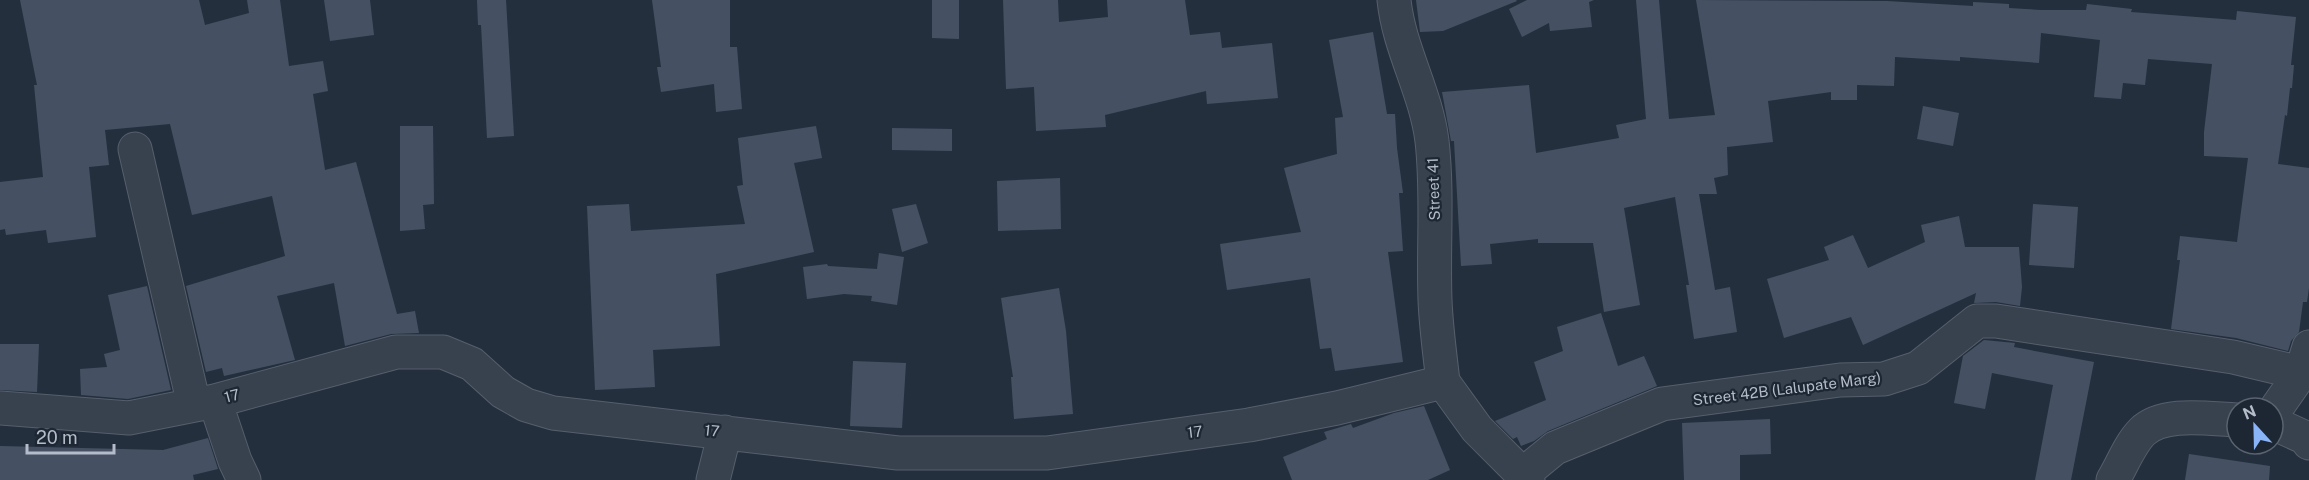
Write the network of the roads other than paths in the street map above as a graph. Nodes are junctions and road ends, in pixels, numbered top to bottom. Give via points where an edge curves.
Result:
1 (1394, 0) edge
2 (135, 149) dead end
3 (2305, 360) edge
4 (1443, 382) junction
5 (2283, 396) edge
6 (204, 403) junction
7 (0, 408) edge
8 (2225, 420) edge
9 (2285, 428) edge
10 (725, 432) junction
11 (2309, 443) edge
12 (1525, 478) edge
13 (244, 480) edge
14 (713, 480) edge
15 (2114, 480) edge

1 - 4 street, Street 41 via 1431,138 1435,173 1435,302
2 - 6 street
3 - 5 street
3 - 12 street, Street 42B (Lalupate Marg) via 2221,355 1977,321 1918,368 1884,378 1840,380 1662,404 1555,448
4 - 10 street, 17 / 17 via 1249,425 1047,453 898,453
4 - 12 street via 1477,429
6 - 7 street, 17 / 17 via 129,418
6 - 10 street, 17 / 17 via 396,352 443,352 472,364 503,392 526,405 553,413
6 - 13 street
8 - 15 street via 2174,418 2154,422 2140,433
9 - 11 street
10 - 14 street

